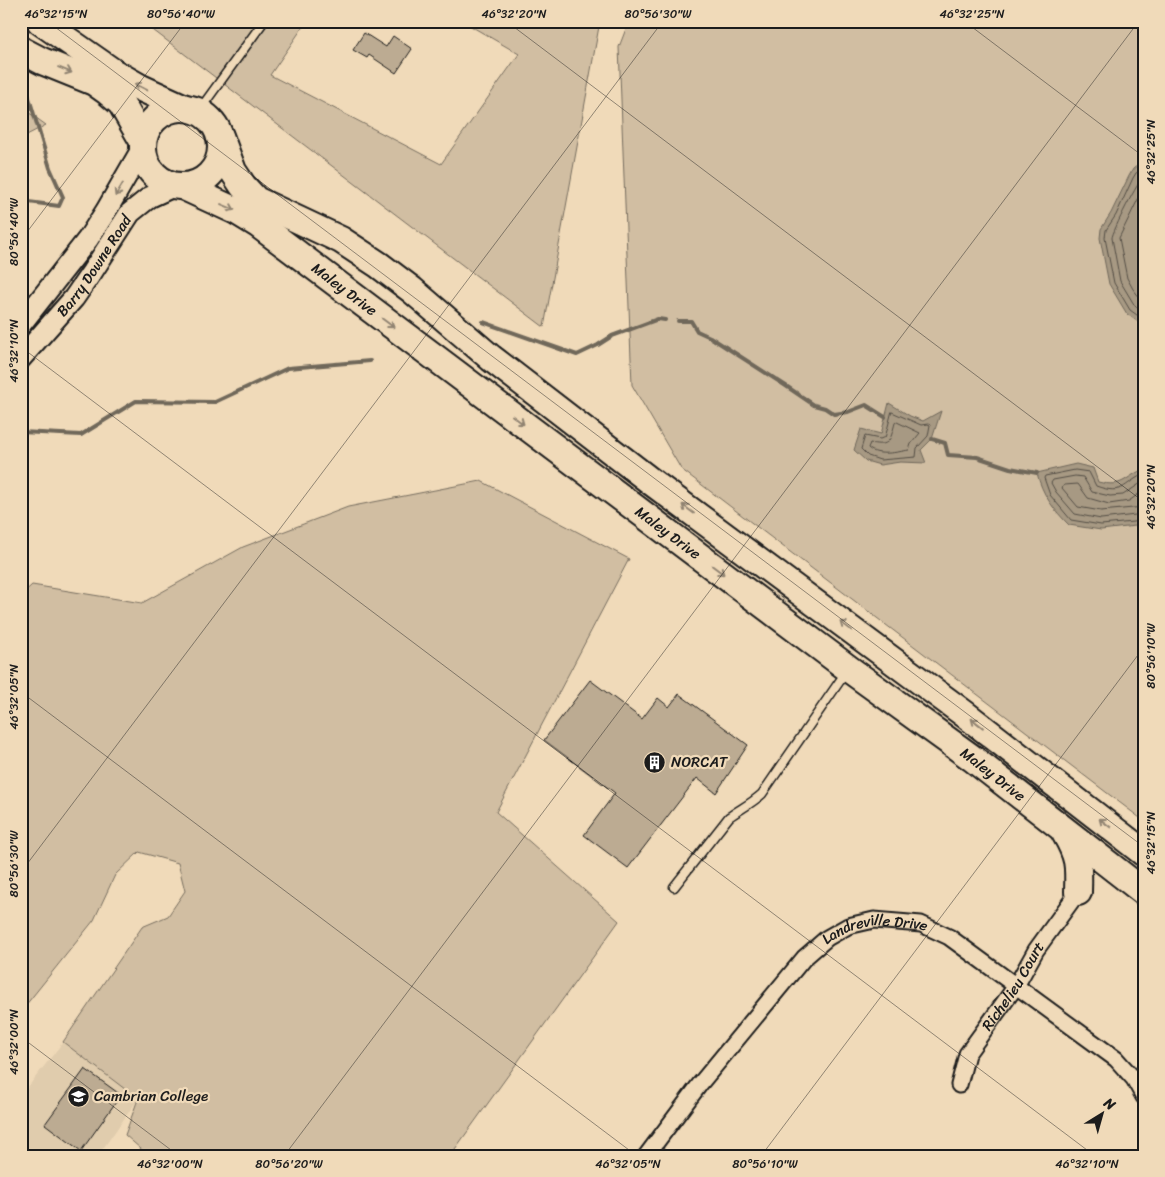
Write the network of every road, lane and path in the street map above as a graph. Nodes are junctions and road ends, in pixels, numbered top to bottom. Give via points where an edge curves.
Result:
1 (40, 21) edge
2 (264, 21) edge
3 (21, 50) edge
4 (192, 110) junction
5 (220, 136) junction
6 (143, 144) junction
7 (179, 186) junction
8 (21, 324) edge
9 (21, 358) edge
10 (849, 669) junction
11 (1064, 830) junction
12 (1144, 853) edge
13 (1137, 886) edge
14 (674, 888) dead end
15 (1078, 892) junction
16 (1016, 986) junction
17 (959, 1085) dead end
18 (1144, 1097) edge
19 (646, 1156) edge

4 -> 1 highway via 113,72
2 - 4 lane
3 -> 6 highway via 94,82 108,92 121,103
4 - 5 highway via 210,120
4 - 6 highway via 171,110 158,116 148,127
5 - 7 highway via 222,148 215,170 196,184
12 -> 5 highway, Maley Drive via 966,714 498,364 379,265 341,240 256,200 233,171
6 - 7 highway via 144,158 152,172 164,182
6 -> 8 main road, Barry Downe Road via 88,239
7 - 9 main road, Barry Downe Road via 150,197 130,213 74,298
7 -> 10 highway, Maley Drive via 236,211 259,225
10 - 11 highway, Maley Drive
10 - 14 lane via 762,794 729,817
11 - 13 highway, Maley Drive
11 - 15 highway via 1075,850 1079,868
13 - 15 highway via 1109,880
15 - 16 street, Richelieu Court via 1036,950
16 - 17 street, Richelieu Court via 967,1054
16 - 18 street, Landreville Drive via 1116,1059 1134,1079
16 - 19 street, Landreville Drive via 948,937 921,924 874,920 848,926 826,938 804,958 700,1084

